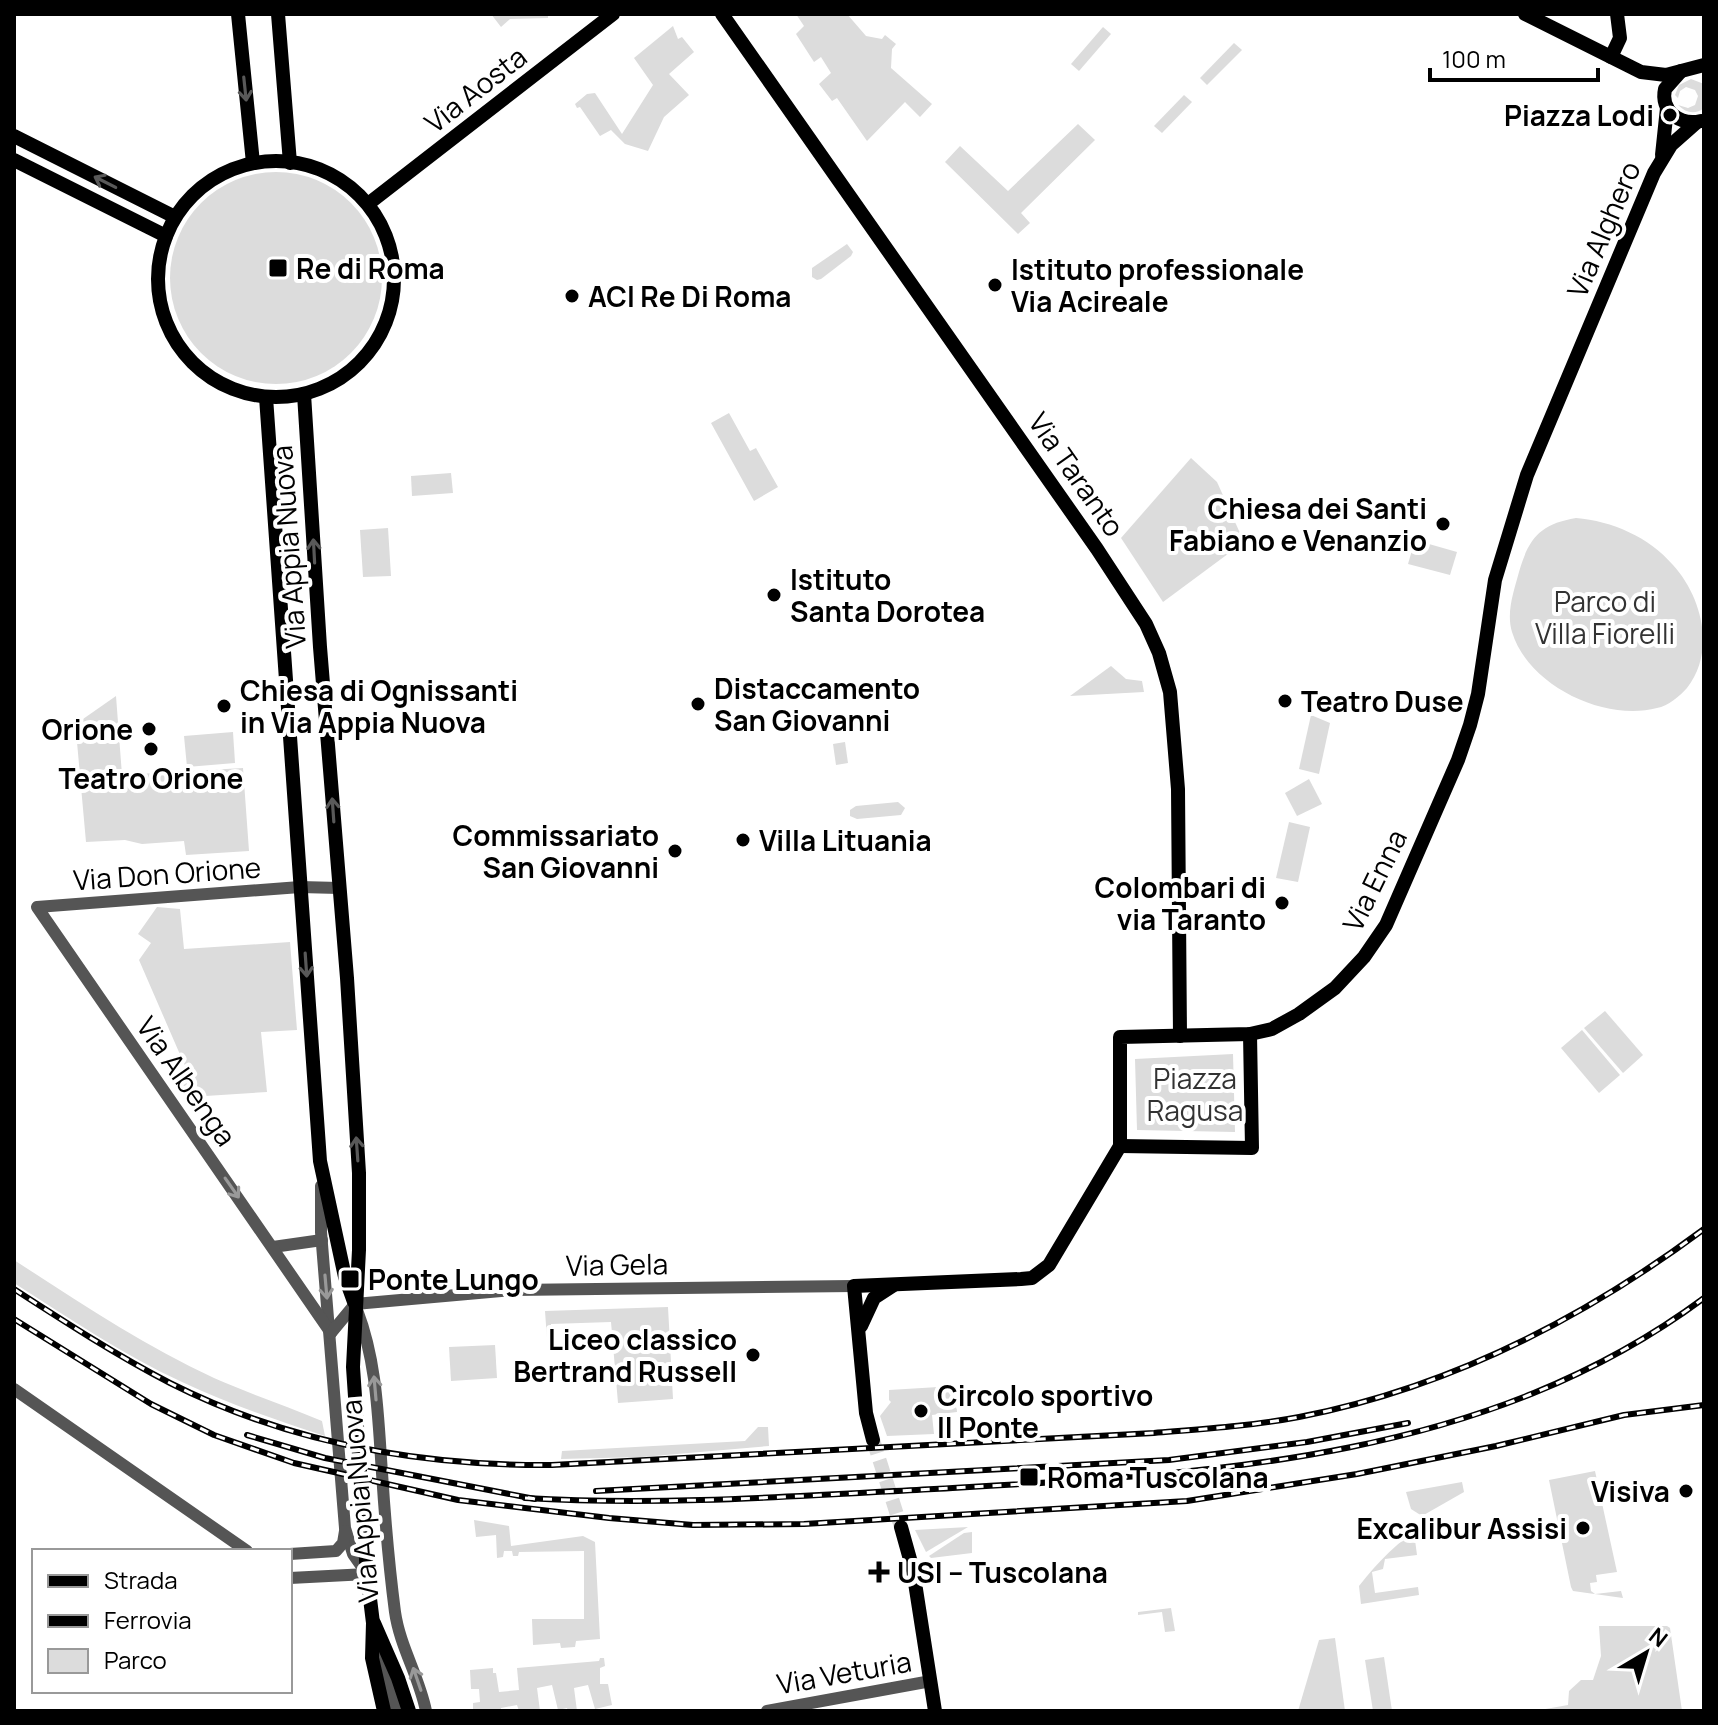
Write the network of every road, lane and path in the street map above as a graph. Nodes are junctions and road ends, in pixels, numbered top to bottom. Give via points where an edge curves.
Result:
1 (238, 14) edge
2 (278, 14) edge
3 (613, 14) edge
4 (722, 14) edge
5 (1525, 14) edge
6 (1617, 14) edge
7 (1611, 57) junction
8 (1697, 69) edge
9 (1637, 70) junction
10 (1666, 104) junction
11 (1700, 121) edge
12 (14, 136) edge
13 (1662, 156) junction
14 (14, 160) edge
15 (253, 163) junction
16 (290, 163) junction
17 (368, 204) junction
18 (175, 217) junction
19 (166, 236) junction
20 (304, 394) junction
21 (266, 397) junction
22 (1519, 499) joint
23 (300, 887) junction
24 (339, 888) junction
25 (37, 907) joint
26 (1250, 1034) junction
27 (1180, 1036) junction
28 (1120, 1146) junction
29 (328, 1235) junction
30 (273, 1247) junction
31 (898, 1284) junction
32 (854, 1286) junction
33 (355, 1304) junction
34 (859, 1330) junction
35 (331, 1333) junction
36 (14, 1389) edge
37 (873, 1440) tunnel mouth
38 (901, 1527) tunnel mouth
39 (345, 1528) junction
40 (244, 1549) edge
41 (292, 1554) edge
42 (367, 1574) junction
43 (292, 1578) edge
44 (373, 1623) junction
45 (931, 1681) junction
46 (384, 1711) edge
47 (396, 1711) edge
48 (409, 1711) edge
49 (426, 1711) edge
50 (767, 1711) edge
51 (935, 1711) edge

1 -> 15 main road
2 - 16 main road
3 - 17 main road, Via Aosta
4 - 27 main road, Via Taranto via 1043,470 1128,594 1155,644 1170,692 1177,762
5 - 7 main road
6 - 7 main road via 1620,38
7 - 9 main road
8 - 9 main road via 1657,75
8 - 10 main road via 1667,86
9 - 10 main road
10 - 11 main road via 1682,121
10 - 13 main road, Via Alghero
11 - 13 main road, Via Alghero
18 -> 12 main road
13 - 22 main road, Via Alghero
14 - 19 main road
15 - 16 main road
15 - 18 main road via 206,183
16 - 17 main road via 335,176
17 - 20 main road via 392,255 389,317 355,366 331,384
18 - 19 main road
19 - 21 main road via 158,284 173,339 192,362 220,382
20 - 21 main road
24 -> 20 main road, Via Appia Nuova
21 - 23 main road, Via Appia Nuova
22 - 26 main road, Via Enna via 1493,587 1478,694 1458,760 1396,905 1357,966 1330,992 1285,1023
23 - 24 street
23 - 25 street, Via Don Orione
23 -> 29 main road, Via Appia Nuova
33 -> 24 main road, Via Appia Nuova via 359,1173
25 -> 30 street, Via Albenga
26 - 27 main road
26 - 28 main road via 1252,1148
27 - 28 main road via 1120,1037
28 - 31 main road via 1043,1271 1025,1279
29 - 30 street
29 - 33 main road, Via Appia Nuova
29 -> 35 street, Via Appia Nuova
30 - 35 street, Via Albenga
31 - 32 main road
31 - 34 main road via 874,1298
32 - 33 street, Via Gela via 513,1290
32 - 34 main road
33 - 35 street
33 - 42 main road, Via Appia Nuova via 353,1356
49 -> 33 street, Via Appia Nuova via 396,1618 370,1348
34 - 37 main road
35 - 39 street, Via Appia Nuova
36 - 40 street
38 - 45 main road
39 - 41 street via 336,1551
39 - 42 street, Via Appia Nuova via 353,1554
42 - 43 street
42 - 44 main road, Via Appia Nuova
44 - 46 main road via 372,1658
44 - 47 street
44 - 48 main road
45 - 50 street, Via Veturia
45 - 51 main road

